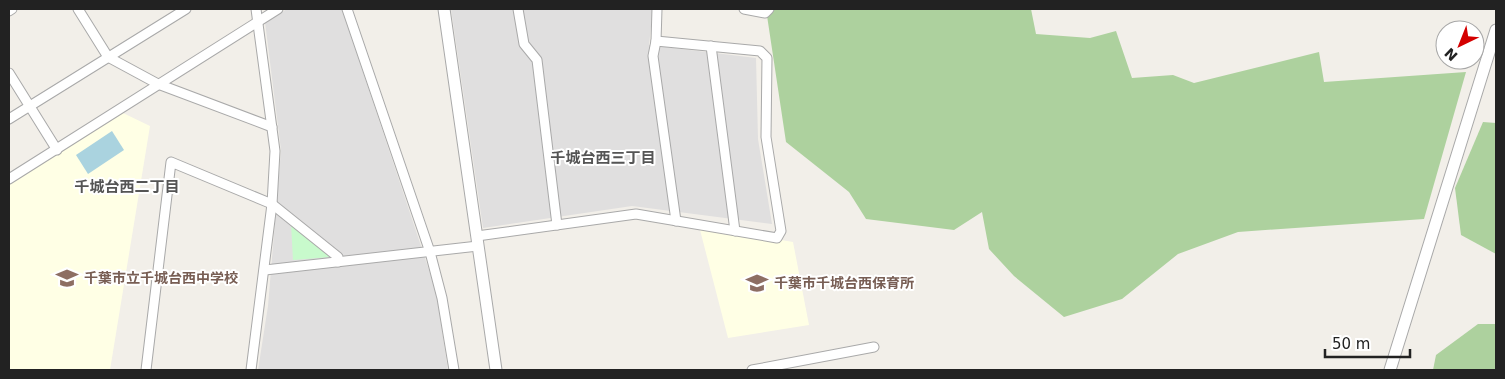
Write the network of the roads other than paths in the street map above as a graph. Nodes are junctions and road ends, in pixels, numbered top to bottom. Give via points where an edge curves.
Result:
1 (78, 9) edge
2 (186, 9) edge
3 (256, 9) edge
4 (278, 9) edge
5 (347, 9) edge
6 (444, 9) edge
7 (518, 9) edge
8 (657, 9) edge
9 (744, 9) edge
10 (769, 9) edge
11 (258, 21) junction
12 (1496, 30) edge
13 (656, 41) junction
14 (711, 46) junction
15 (108, 57) junction
16 (9, 73) edge
17 (158, 84) junction
18 (30, 106) junction
19 (9, 119) edge
20 (272, 127) junction
21 (57, 150) junction
22 (9, 179) edge
23 (272, 204) junction
24 (676, 221) junction
25 (557, 225) junction
26 (734, 230) junction
27 (477, 241) junction
28 (430, 252) junction
29 (338, 262) junction
30 (264, 270) junction
31 (874, 347) dead end
32 (146, 370) edge
33 (251, 370) edge
34 (454, 370) edge
35 (496, 370) edge
36 (752, 370) edge
37 (1390, 370) edge

1 - 15 street
2 - 15 street
3 - 11 street
4 - 11 street
5 - 28 street
6 - 27 street
7 - 25 street via 524,44 537,60
8 - 13 street
9 - 10 street via 765,13
11 - 17 street
11 - 20 street
12 - 37 street
13 - 14 street
13 - 24 street via 653,56
14 - 26 street
14 - 26 street via 760,52 768,58 766,137 781,231 777,238
15 - 17 street
15 - 18 street
16 - 18 street
17 - 20 street
17 - 21 street
18 - 19 street
18 - 21 street
20 - 23 street
21 - 22 street
23 - 29 street via 338,257
23 - 30 street
23 - 32 street via 172,162
24 - 25 street via 636,214
24 - 26 street
25 - 27 street
27 - 28 street
27 - 35 street
28 - 29 street
28 - 34 street via 442,298
29 - 30 street
30 - 33 street
31 - 36 street

